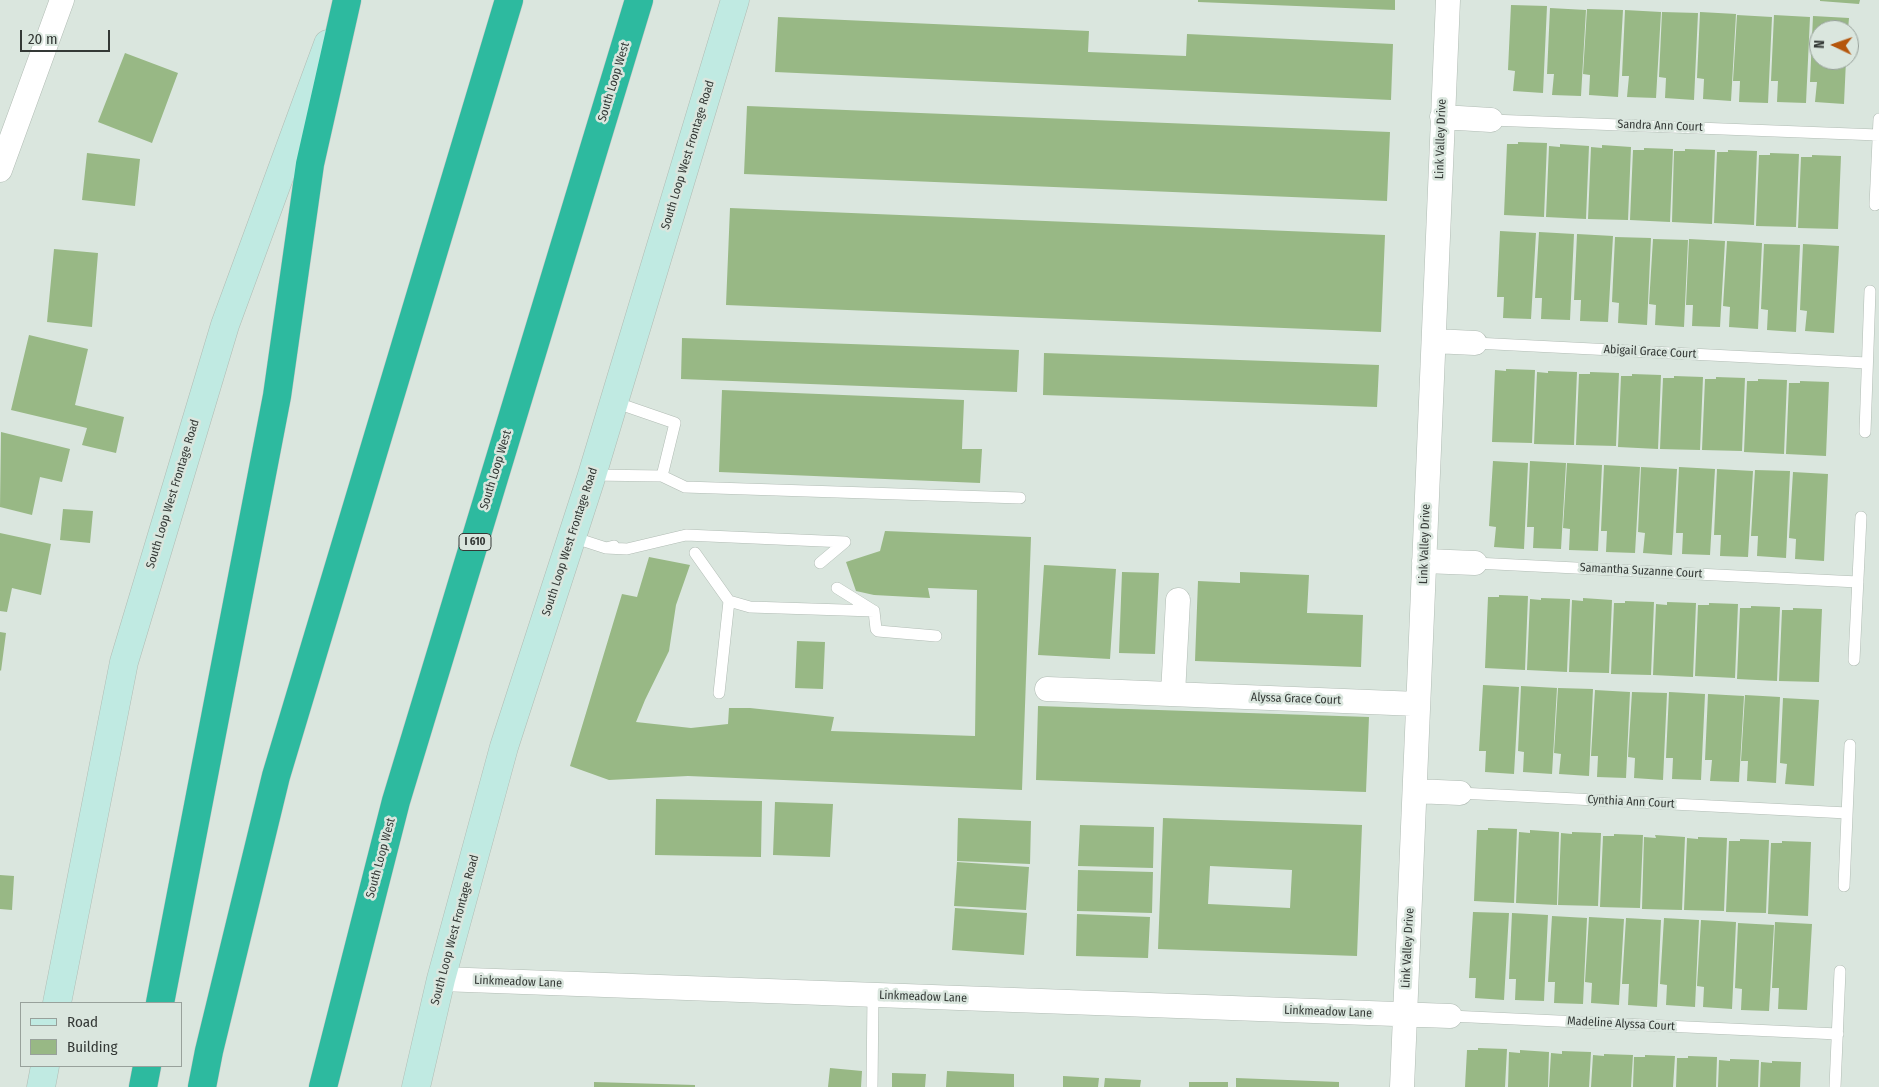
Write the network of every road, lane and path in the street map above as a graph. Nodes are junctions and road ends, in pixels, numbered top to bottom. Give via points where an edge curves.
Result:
1 (62, 0) edge
2 (345, 0) edge
3 (510, 0) edge
4 (639, 0) edge
5 (735, 0) edge
6 (1448, 0) edge
7 (1442, 118) junction
8 (1879, 118) edge
9 (1491, 120) joint
10 (1878, 135) edge
11 (0, 168) edge
12 (1875, 205) dead end
13 (1870, 291) dead end
14 (1434, 341) junction
15 (1475, 343) joint
16 (1867, 363) junction
17 (614, 402) junction
18 (1865, 432) dead end
19 (592, 475) junction
20 (662, 476) junction
21 (1020, 498) dead end
22 (1861, 517) dead end
23 (673, 533) dead end
24 (572, 537) junction
25 (606, 548) junction
26 (695, 553) dead end
27 (1424, 561) junction
28 (820, 563) dead end
29 (1475, 563) joint
30 (1858, 582) junction
31 (837, 588) dead end
32 (1178, 600) dead end
33 (729, 601) junction
34 (874, 611) junction
35 (936, 636) dead end
36 (1854, 660) dead end
37 (1047, 690) dead end
38 (719, 693) dead end
39 (1173, 694) junction
40 (1418, 704) junction
41 (1850, 744) dead end
42 (1415, 791) junction
43 (1460, 793) joint
44 (1847, 813) junction
45 (1844, 886) dead end
46 (1840, 972) dead end
47 (441, 979) junction
48 (873, 995) junction
49 (57, 1002) edge
50 (160, 1002) edge
51 (1405, 1014) junction
52 (1450, 1016) joint
53 (1838, 1034) junction
54 (45, 1067) edge
55 (148, 1067) edge
56 (41, 1087) edge
57 (143, 1087) edge
58 (202, 1087) edge
59 (323, 1087) edge
60 (416, 1087) edge
61 (872, 1087) edge
62 (1402, 1087) edge
63 (1835, 1087) edge

1 - 11 street
2 - 49 main road, South Loop West Frontage Road via 225,325 126,653
2 - 50 highway via 310,164 277,396
3 - 58 highway via 276,776
4 - 59 highway, South Loop West / I 610 via 396,801
5 - 17 main road, South Loop West Frontage Road
6 - 7 street, Link Valley Drive
7 - 9 street, Sandra Ann Court
7 - 14 street, Link Valley Drive
8 - 10 lane
9 - 10 lane, Sandra Ann Court
10 - 12 lane
13 - 16 lane
14 - 15 street, Abigail Grace Court
14 - 27 street, Link Valley Drive
15 - 16 lane, Abigail Grace Court
16 - 18 lane
17 - 19 main road, South Loop West Frontage Road
17 - 20 lane via 675,423
19 - 20 lane
19 - 24 main road, South Loop West Frontage Road
20 - 21 lane via 685,487
22 - 30 lane
23 - 25 lane
24 - 25 lane
24 - 47 main road, South Loop West Frontage Road via 504,747
25 - 28 lane via 627,549 686,535 845,542
26 - 33 lane
27 - 29 street, Samantha Suzanne Court
27 - 40 street, Link Valley Drive
29 - 30 lane, Samantha Suzanne Court
30 - 36 lane
31 - 34 lane
32 - 39 street
33 - 34 lane via 750,607
33 - 38 lane
34 - 35 lane via 878,631
37 - 39 street, Alyssa Grace Court
39 - 40 street, Alyssa Grace Court
40 - 42 street, Link Valley Drive
41 - 44 lane
42 - 43 street, Cynthia Ann Court
42 - 51 street, Link Valley Drive
43 - 44 lane, Cynthia Ann Court
44 - 45 lane
46 - 53 lane
47 - 48 street, Linkmeadow Lane
47 - 60 main road, South Loop West Frontage Road
48 - 51 street, Linkmeadow Lane
48 - 61 lane
51 - 52 street, Madeline Alyssa Court
51 - 62 street, Link Valley Drive
52 - 53 lane, Madeline Alyssa Court
53 - 63 lane
54 - 56 main road
55 - 57 highway

